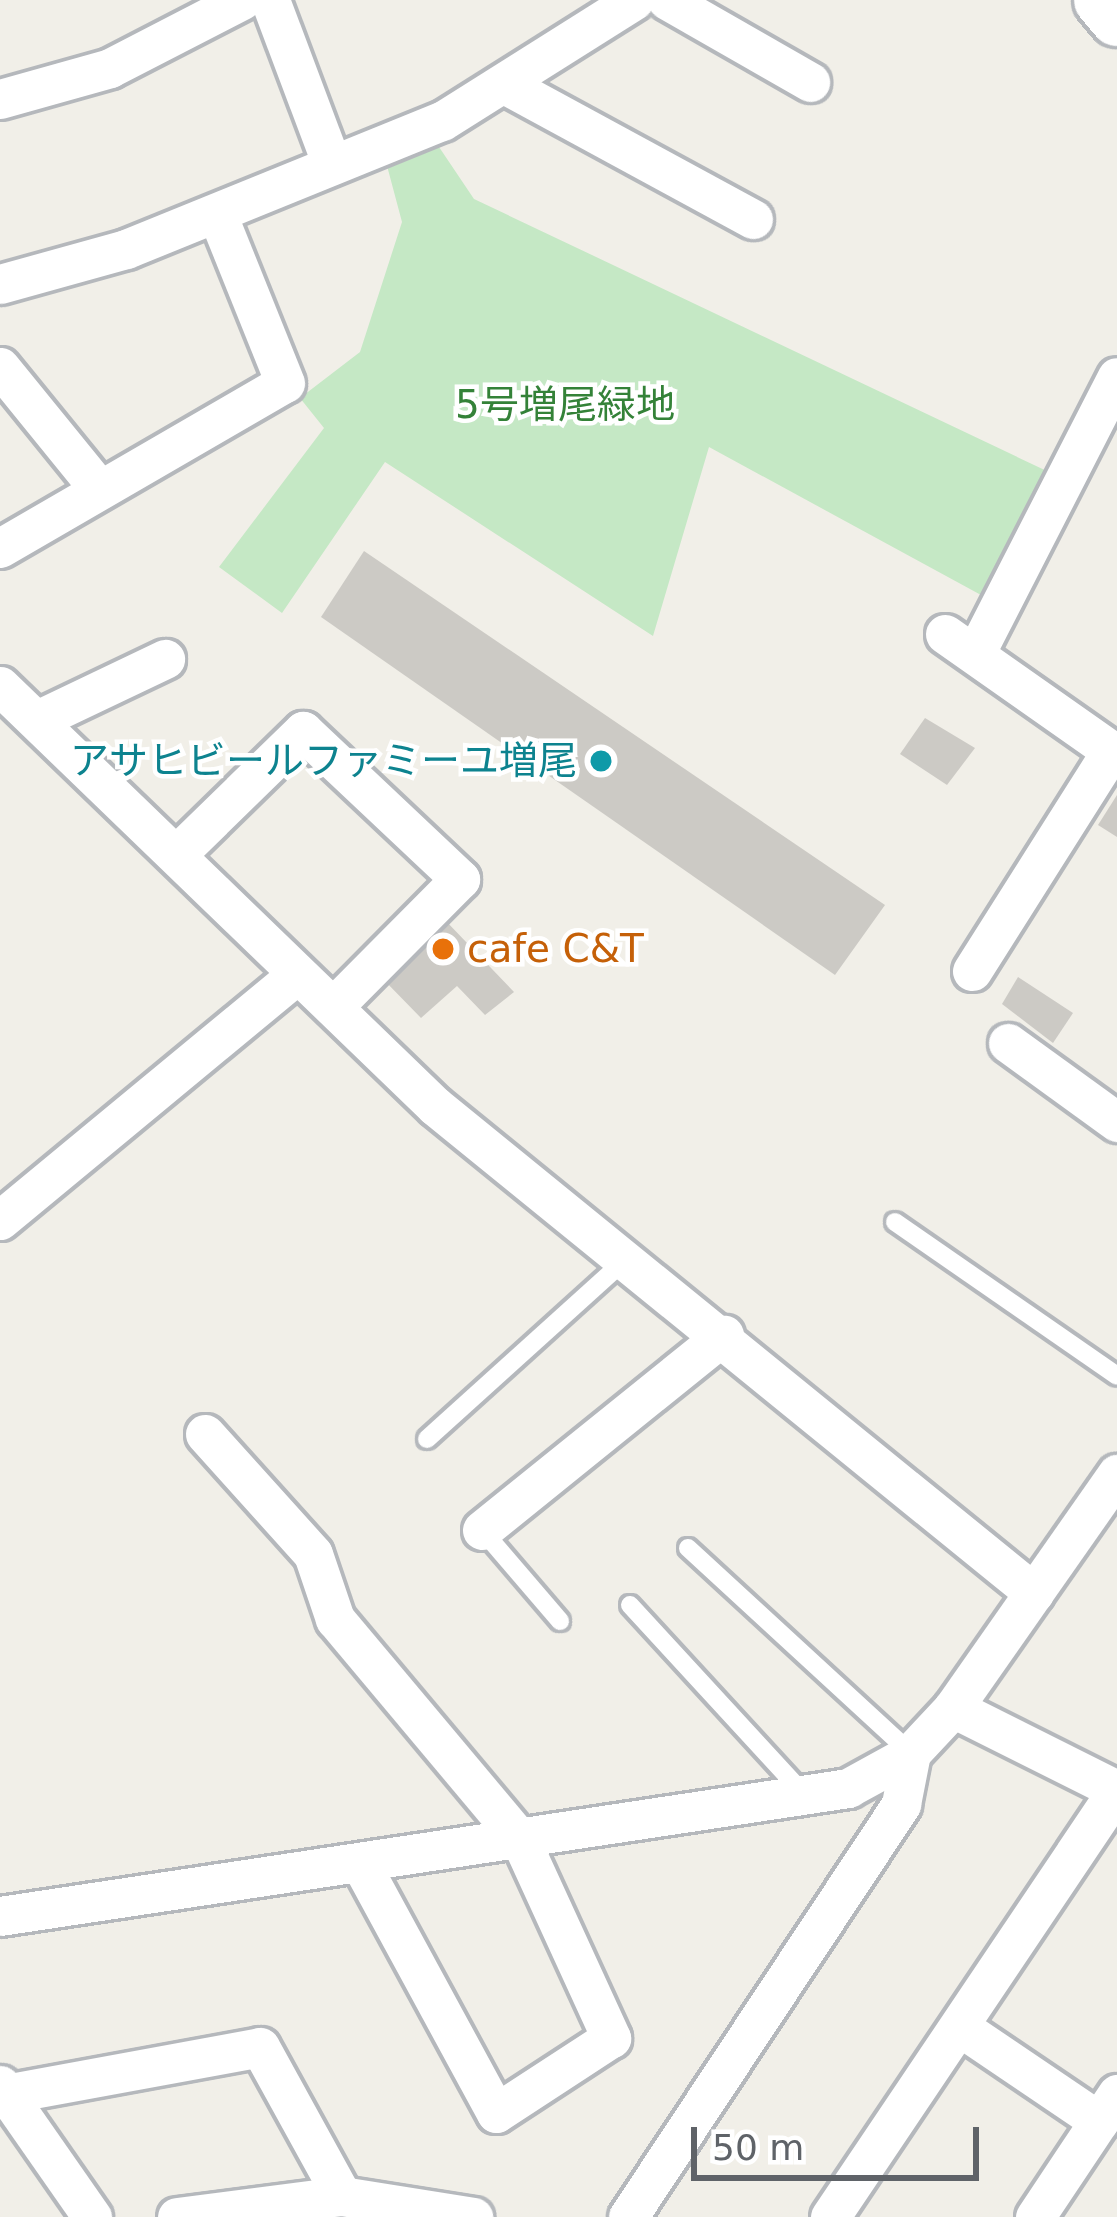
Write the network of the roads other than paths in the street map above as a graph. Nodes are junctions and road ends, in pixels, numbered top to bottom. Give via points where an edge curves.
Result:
1 (242, 0) edge
2 (270, 0) edge
3 (634, 0) edge
4 (667, 0) edge
5 (1100, 0) edge
6 (1117, 20) edge
7 (810, 82) dead end
8 (506, 85) junction
9 (0, 99) edge
10 (332, 164) junction
11 (217, 214) junction
12 (753, 219) dead end
13 (0, 284) edge
14 (0, 368) edge
15 (1117, 377) edge
16 (99, 489) junction
17 (0, 548) edge
18 (165, 659) dead end
19 (0, 686) edge
20 (38, 720) junction
21 (1114, 753) edge
22 (180, 850) junction
23 (972, 970) dead end
24 (297, 974) junction
25 (332, 1007) junction
26 (1008, 1043) dead end
27 (1117, 1122) edge
28 (0, 1220) edge
29 (895, 1222) dead end
30 (629, 1256) junction
31 (724, 1335) junction
32 (1117, 1376) edge
33 (205, 1434) dead end
34 (427, 1439) dead end
35 (1117, 1474) edge
36 (482, 1530) joint
37 (688, 1548) dead end
38 (1034, 1593) junction
39 (630, 1605) dead end
40 (560, 1621) dead end
41 (953, 1708) junction
42 (911, 1753) junction
43 (1117, 1790) edge
44 (811, 1802) junction
45 (520, 1841) junction
46 (359, 1862) junction
47 (0, 1916) edge
48 (960, 2027) junction
49 (3, 2090) edge
50 (1108, 2108) edge
51 (342, 2196) junction
52 (92, 2217) edge
53 (178, 2217) edge
54 (473, 2217) edge
55 (628, 2217) edge
56 (830, 2217) edge
57 (1035, 2217) edge

1 - 9 street via 110,68
2 - 10 street
3 - 8 street
4 - 7 street
5 - 6 street
8 - 10 street
8 - 12 street
10 - 11 street
11 - 13 street
11 - 16 street via 285,383
14 - 16 street
15 - 21 street via 960,644
16 - 17 street
18 - 20 street
19 - 20 street
20 - 22 street
21 - 23 street
22 - 24 street
22 - 25 street via 303,731 460,879
24 - 25 street
24 - 28 street
25 - 30 street via 435,1106
26 - 27 street
29 - 32 lane
30 - 31 street
30 - 34 lane
31 - 36 street
31 - 38 street
33 - 45 street via 313,1554 335,1619
35 - 38 street
36 - 40 lane
37 - 42 lane
38 - 41 street
39 - 44 lane
41 - 42 street
41 - 43 street
42 - 44 street
42 - 55 street via 901,1804
43 - 48 street
44 - 45 street
45 - 46 street
45 - 46 street via 611,2038 496,2113
46 - 47 street
48 - 50 street
48 - 56 street
49 - 51 street via 260,2048
49 - 52 street
50 - 57 street
51 - 53 street
51 - 54 street

